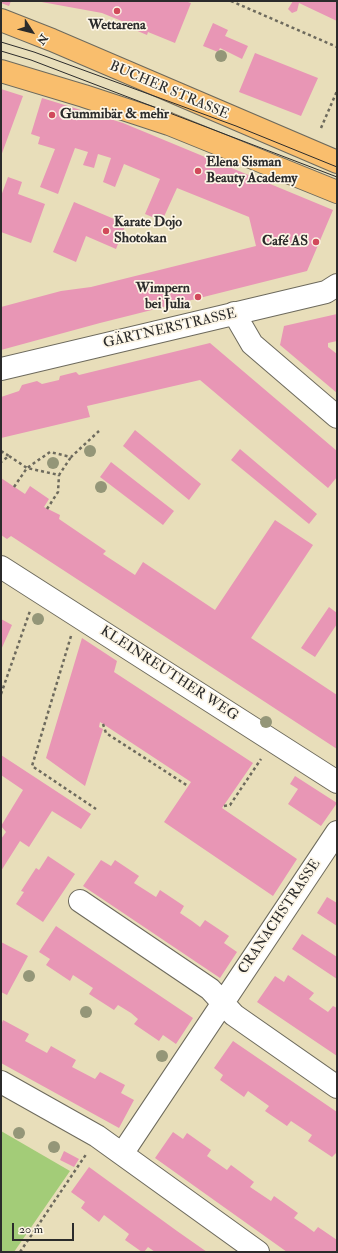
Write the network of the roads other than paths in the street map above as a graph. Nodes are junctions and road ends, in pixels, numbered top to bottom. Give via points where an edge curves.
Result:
1 (1, 20) edge
2 (1, 71) edge
3 (337, 162) edge
4 (337, 192) edge
5 (337, 285) edge
6 (234, 313) junction
7 (1, 370) edge
8 (337, 417) edge
9 (1, 567) edge
10 (337, 782) edge
11 (337, 832) edge
12 (80, 901) dead end
13 (222, 1002) junction
14 (1, 1082) edge
15 (337, 1087) edge
16 (122, 1154) junction
17 (258, 1252) edge

1 - 3 main road, BUCHER STRASSE
2 - 4 main road via 158,120
5 - 6 street, GÄRTNERSTRASSE via 326,292
6 - 7 street, GÄRTNERSTRASSE
6 - 8 street via 252,344
9 - 10 street, KLEINREUTHER WEG
11 - 13 street, CRANACHSTRASSE
12 - 13 street via 210,989
13 - 15 street via 234,1015
13 - 16 street, CRANACHSTRASSE
14 - 16 street via 97,1136
16 - 17 street

